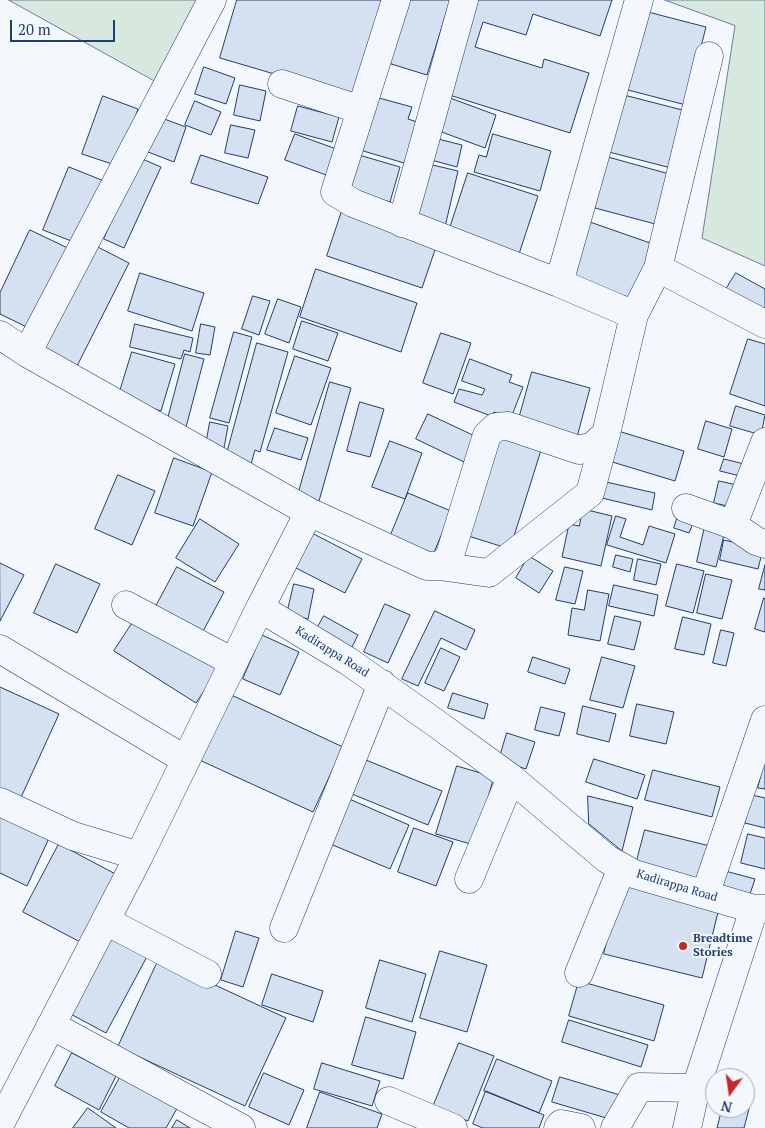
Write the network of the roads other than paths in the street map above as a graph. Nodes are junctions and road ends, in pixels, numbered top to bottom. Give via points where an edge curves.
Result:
1 (212, 0) edge
2 (396, 0) edge
3 (464, 0) edge
4 (639, 0) edge
5 (710, 56) dead end
6 (282, 84) dead end
7 (362, 110) junction
8 (402, 223) junction
9 (658, 268) junction
10 (559, 283) junction
11 (634, 315) junction
12 (765, 324) edge
13 (0, 335) edge
14 (27, 353) junction
15 (606, 434) junction
16 (765, 442) edge
17 (686, 508) dead end
18 (309, 512) junction
19 (733, 525) junction
20 (765, 544) edge
21 (439, 566) junction
22 (126, 605) dead end
23 (260, 608) junction
24 (0, 649) edge
25 (233, 662) junction
26 (382, 684) junction
27 (765, 720) edge
28 (186, 760) junction
29 (510, 778) junction
30 (0, 802) edge
31 (139, 856) junction
32 (622, 868) junction
33 (469, 878) dead end
34 (705, 895) junction
35 (759, 909) edge
36 (106, 921) junction
37 (284, 928) dead end
38 (579, 973) dead end
39 (207, 974) dead end
40 (51, 1025) junction
41 (696, 1088) junction
42 (389, 1101) dead end
43 (0, 1124) edge
44 (241, 1128) edge
45 (453, 1128) edge
46 (558, 1128) edge
47 (581, 1128) edge
48 (615, 1128) edge
49 (687, 1128) edge

1 - 14 street
2 - 7 street
3 - 8 street
4 - 10 street
5 - 9 street
6 - 7 street
7 - 8 street via 335,192
8 - 10 street
9 - 11 street
9 - 12 street
10 - 11 street
11 - 15 street
13 - 14 street
14 - 18 street
15 - 21 street via 590,493 489,574
15 - 21 street via 593,446 579,450 508,426 496,427 486,435 449,558
16 - 19 street
17 - 19 street
18 - 21 street via 427,566
18 - 23 street
19 - 20 street
22 - 25 street
23 - 25 street
23 - 26 street, Kadirappa Road
24 - 28 street
25 - 28 street
26 - 29 street, Kadirappa Road
26 - 37 street
27 - 34 street
28 - 31 street
29 - 32 street, Kadirappa Road
29 - 33 street
30 - 31 street via 73,836
31 - 36 street
32 - 34 street, Kadirappa Road
32 - 38 street
34 - 35 street, Kadirappa Road
35 - 41 street
36 - 39 street
36 - 40 street
40 - 43 street
40 - 44 street
41 - 48 street via 638,1087
41 - 49 street
42 - 45 street
46 - 47 street via 561,1124

